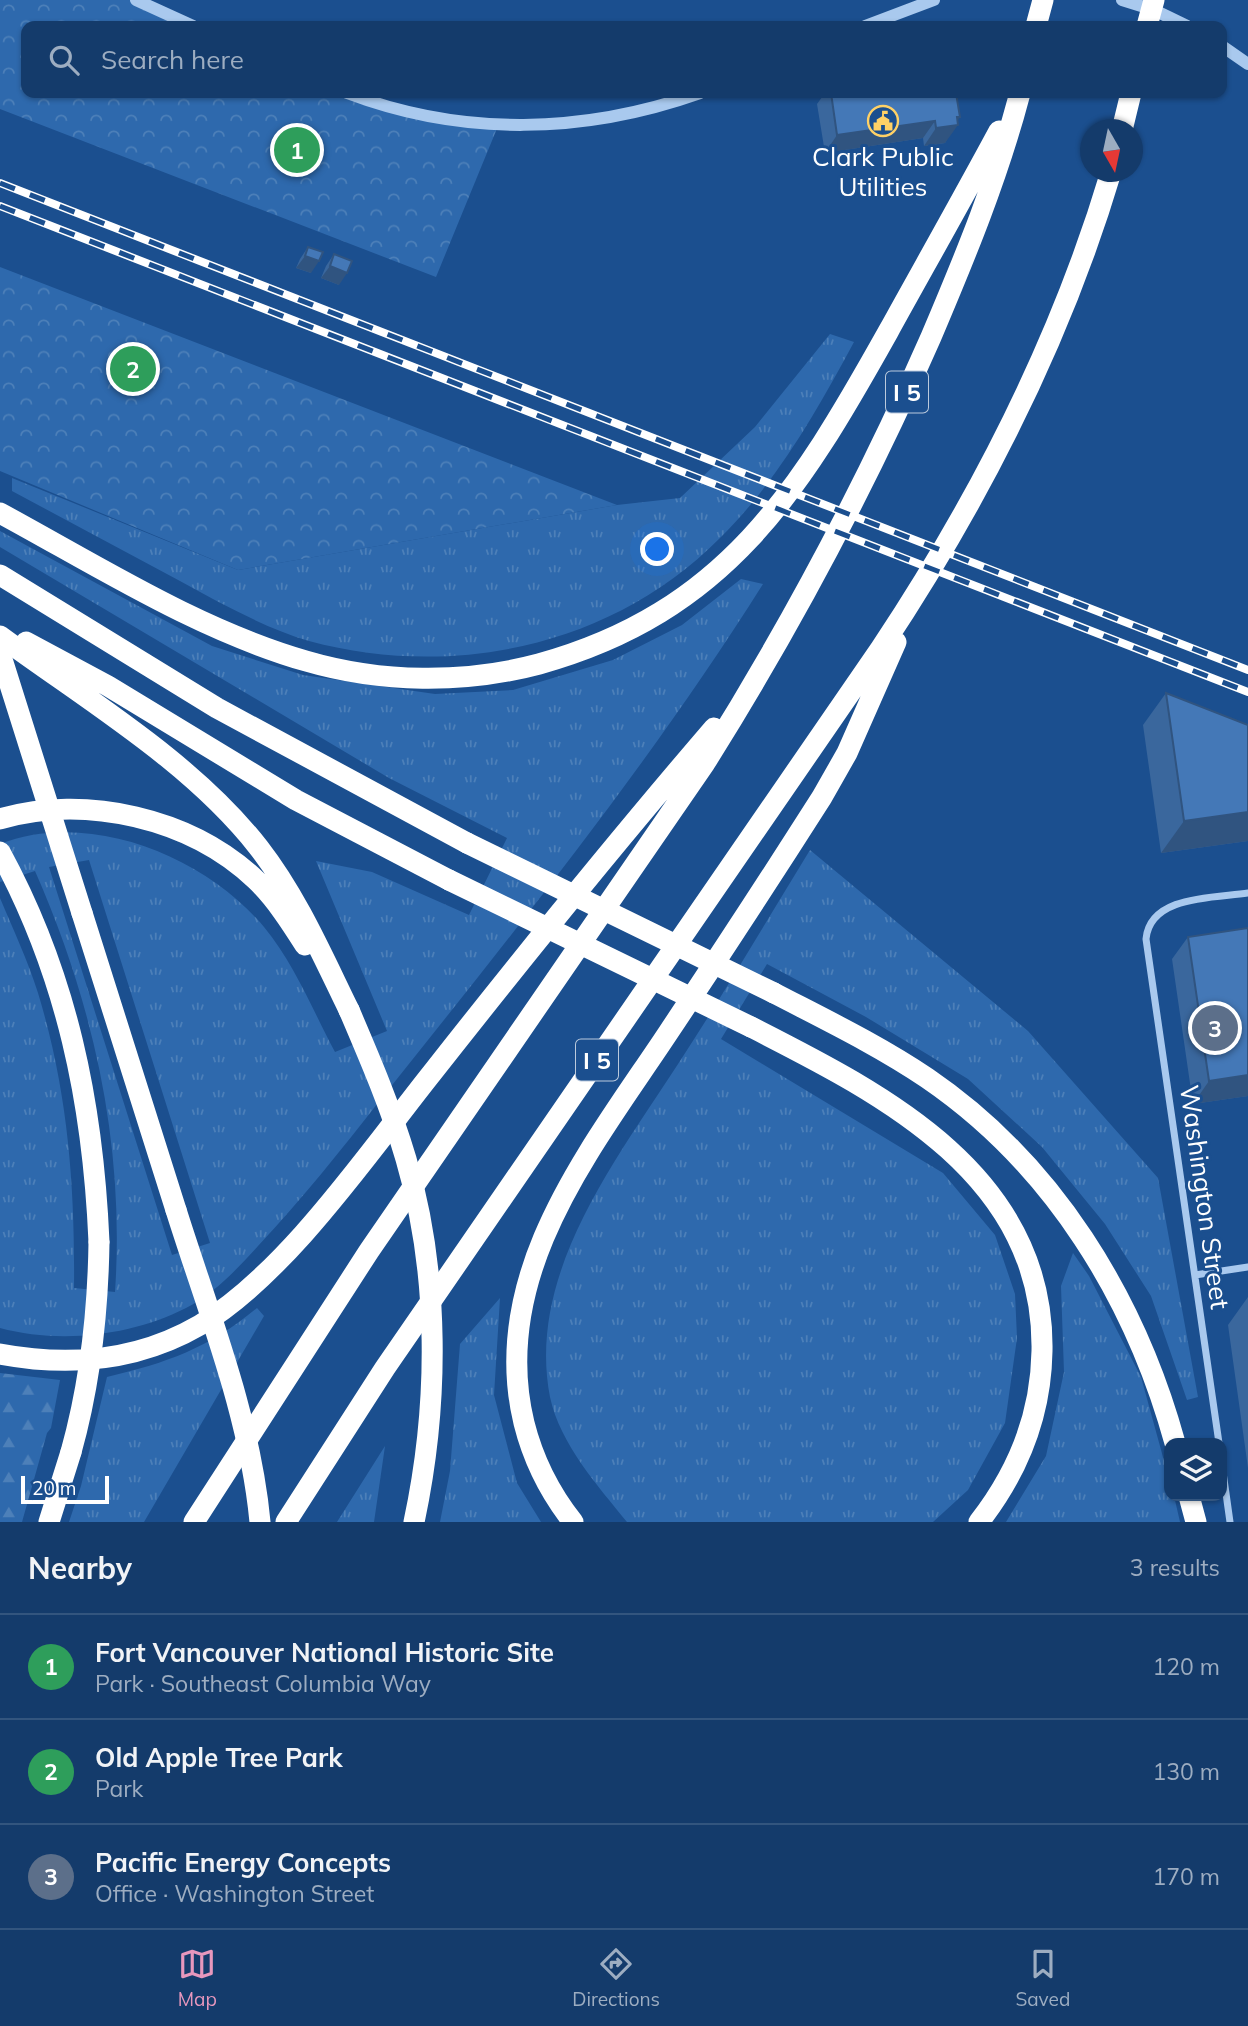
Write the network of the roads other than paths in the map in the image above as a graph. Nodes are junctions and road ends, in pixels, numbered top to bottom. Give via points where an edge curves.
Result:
1 (136, 0) edge
2 (934, 0) edge
3 (1043, 0) edge
4 (1122, 0) edge
5 (1154, 0) edge
6 (182, 21) edge
7 (878, 21) edge
8 (1037, 21) edge
9 (1148, 21) edge
10 (1177, 21) edge
11 (1227, 49) edge
12 (1248, 64) edge
13 (363, 98) edge
14 (685, 98) edge
15 (1017, 98) edge
16 (1018, 98) edge
17 (1130, 98) edge
18 (1125, 119) edge
19 (1108, 182) edge
20 (0, 513) edge
21 (0, 575) edge
22 (912, 601) junction
23 (0, 628) edge
24 (0, 636) edge
25 (0, 653) edge
26 (761, 674) junction
27 (0, 819) edge
28 (0, 852) edge
29 (1248, 893) edge
30 (349, 1010) junction
31 (1248, 1267) edge
32 (1195, 1275) junction
33 (0, 1354) edge
34 (1173, 1438) edge
35 (1218, 1438) edge
36 (1190, 1501) edge
37 (1227, 1501) edge
38 (49, 1522) edge
39 (194, 1522) edge
40 (260, 1522) edge
41 (286, 1522) edge
42 (414, 1522) edge
43 (573, 1522) edge
44 (979, 1522) edge
45 (1196, 1522) edge
46 (1230, 1522) edge

1 - 6 street
2 - 7 street
3 - 8 highway
4 - 10 street
5 - 9 highway, bridge
11 - 12 street
13 - 14 street via 459,121 526,127 608,119
15 - 20 highway via 840,416 783,502 696,590 619,636 559,658 491,674 419,678 346,671 228,633
16 - 26 highway, I 5 via 970,245 907,391 813,582
17 - 18 highway
19 - 22 highway, I 5 via 1039,370 966,512
21 - 34 highway, bridge via 217,708 467,843 774,993 929,1079 980,1120 1046,1188 1079,1231 1132,1324
22 - 41 highway, I 5 via 392,1357
22 - 43 highway via 848,753 584,1161 536,1253 518,1325 516,1377 538,1466
23 - 44 highway, bridge via 108,686 296,800 863,1085 926,1129 979,1180 1019,1240 1040,1310 1039,1388 1022,1453
24 - 30 highway via 187,773 258,846 293,897
25 - 40 highway, bridge via 240,1416
26 - 33 highway via 606,854 323,1209 244,1294 177,1337 124,1355 73,1362
26 - 39 highway, I 5 via 705,763 317,1328
27 - 30 highway via 23,812 85,808 146,820 202,841 256,880 294,927
28 - 38 highway, bridge via 34,922 72,1031 95,1168 99,1242 94,1328 82,1408
29 - 32 street, Washington Street via 1166,908 1147,929
30 - 42 highway, bridge via 407,1161 424,1252 433,1331 431,1413
31 - 32 street
32 - 35 street, Washington Street
36 - 45 highway
37 - 46 street

